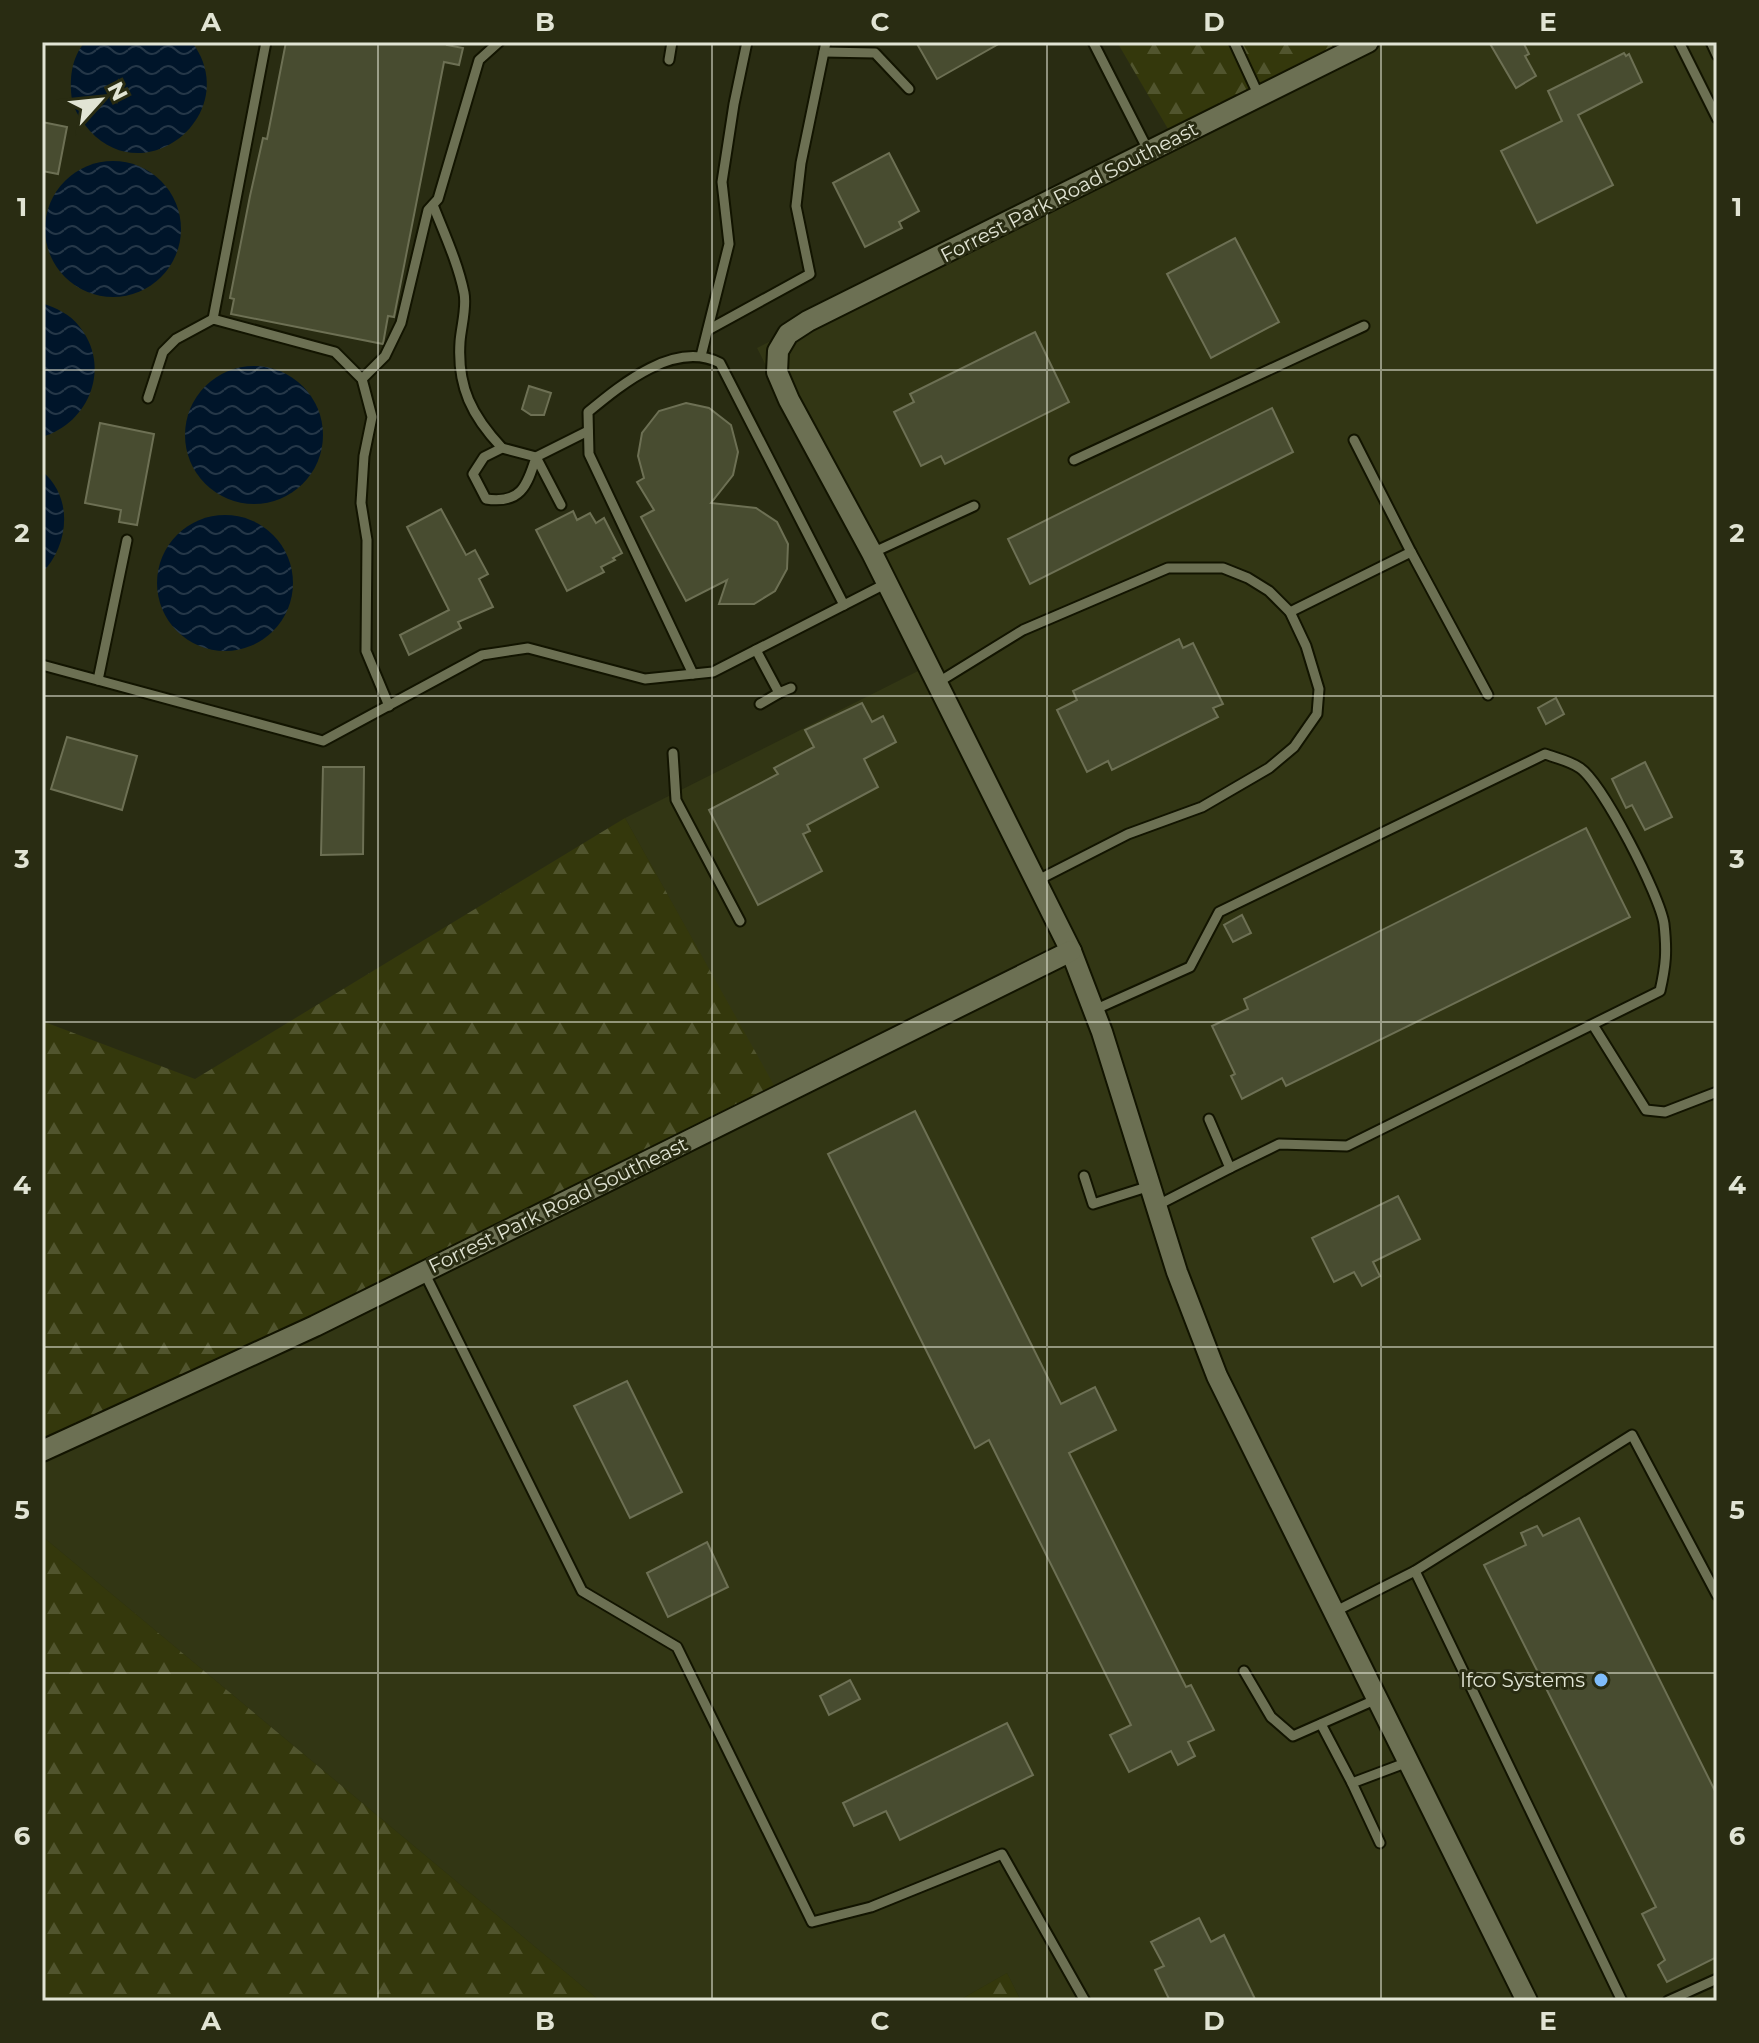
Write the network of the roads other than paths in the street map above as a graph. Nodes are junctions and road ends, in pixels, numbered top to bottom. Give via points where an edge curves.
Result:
1 (266, 42) edge
2 (499, 42) edge
3 (672, 42) edge
4 (747, 42) edge
5 (1093, 42) edge
6 (1234, 42) edge
7 (1368, 42) edge
8 (1679, 42) edge
9 (1711, 42) edge
10 (825, 47) edge
11 (1717, 55) edge
12 (669, 60) dead end
13 (909, 89) dead end
14 (1259, 96) junction
15 (1717, 118) edge
16 (1149, 152) junction
17 (433, 205) junction
18 (213, 319) junction
19 (1364, 326) dead end
20 (708, 330) junction
21 (701, 356) junction
22 (362, 379) junction
23 (148, 398) dead end
24 (588, 431) junction
25 (1354, 440) dead end
26 (502, 448) junction
27 (536, 457) junction
28 (1074, 460) dead end
29 (561, 505) dead end
30 (974, 506) dead end
31 (127, 540) dead end
32 (1411, 552) junction
33 (872, 553) junction
34 (887, 583) junction
35 (844, 605) junction
36 (1290, 612) junction
37 (756, 650) junction
38 (42, 665) edge
39 (693, 674) junction
40 (98, 680) junction
41 (937, 683) junction
42 (791, 688) dead end
43 (779, 693) junction
44 (1488, 695) dead end
45 (760, 704) dead end
46 (389, 706) junction
47 (673, 753) dead end
48 (1036, 881) junction
49 (740, 921) dead end
50 (1071, 951) junction
51 (1094, 1010) junction
52 (1593, 1025) junction
53 (1717, 1092) edge
54 (1209, 1119) dead end
55 (1230, 1168) junction
56 (1084, 1176) dead end
57 (1153, 1196) junction
58 (424, 1272) junction
59 (42, 1451) edge
60 (1415, 1571) junction
61 (1717, 1595) edge
62 (1334, 1612) junction
63 (1244, 1671) dead end
64 (1377, 1699) junction
65 (1321, 1724) junction
66 (1408, 1762) junction
67 (1352, 1783) junction
68 (1380, 1843) dead end
69 (1717, 1979) edge
70 (1085, 2001) edge
71 (1527, 2001) edge
72 (1622, 2001) edge
73 (1668, 2001) edge

1 - 18 lane
2 - 17 lane via 479,60
3 - 12 lane
4 - 20 lane via 722,182 729,244
5 - 16 lane
6 - 14 lane
7 - 14 street, Forrest Park Road Southeast
8 - 15 lane
9 - 11 lane
10 - 13 lane via 875,53
10 - 20 lane via 796,206 810,274
14 - 16 street, Forrest Park Road Southeast
16 - 33 street, Forrest Park Road Southeast via 788,334 778,351 777,372
17 - 22 lane via 401,323 385,356
17 - 26 lane via 465,296 460,346 464,388 471,409
18 - 22 lane via 335,352
18 - 23 lane via 163,352
19 - 28 lane
20 - 21 lane
21 - 24 lane via 670,360 611,393 588,412
21 - 35 lane via 720,363
22 - 46 lane via 372,417 361,503 367,540 366,651
24 - 27 lane
24 - 39 lane via 589,454
25 - 32 lane
26 - 27 lane
26 - 27 lane via 484,457 473,474 486,499 502,501 521,492
27 - 29 lane
30 - 33 lane
31 - 40 lane
32 - 36 lane
32 - 44 lane
33 - 34 street
34 - 35 lane
34 - 41 street
35 - 37 lane
36 - 41 lane via 1269,591 1223,568 1168,568 1023,630
36 - 48 lane via 1319,689 1317,714 1294,747 1202,807 1128,834
37 - 39 lane via 713,672
37 - 43 lane
38 - 40 lane
39 - 46 lane via 645,679 528,648 482,655
40 - 46 lane via 323,741
41 - 48 street
42 - 43 lane
43 - 45 lane
47 - 49 lane via 676,800
48 - 50 street
50 - 51 street
50 - 58 street, Forrest Park Road Southeast
51 - 52 lane via 1190,967 1219,912 1545,754 1578,766 1605,796 1663,922 1667,962 1660,991
51 - 57 street
52 - 53 lane via 1646,1110 1665,1112
52 - 55 lane via 1347,1146 1279,1144
54 - 55 lane
55 - 57 lane
56 - 57 lane via 1093,1204
57 - 62 street via 1217,1376
58 - 59 street, Forrest Park Road Southeast
58 - 70 lane via 582,1591 677,1647 812,1922 871,1907 1002,1854
60 - 61 lane via 1632,1435
60 - 62 lane
60 - 72 lane
62 - 64 street
63 - 65 lane via 1271,1717 1293,1736
64 - 65 lane
64 - 66 street
65 - 67 lane
66 - 67 lane
66 - 71 street
67 - 68 lane
69 - 73 lane

